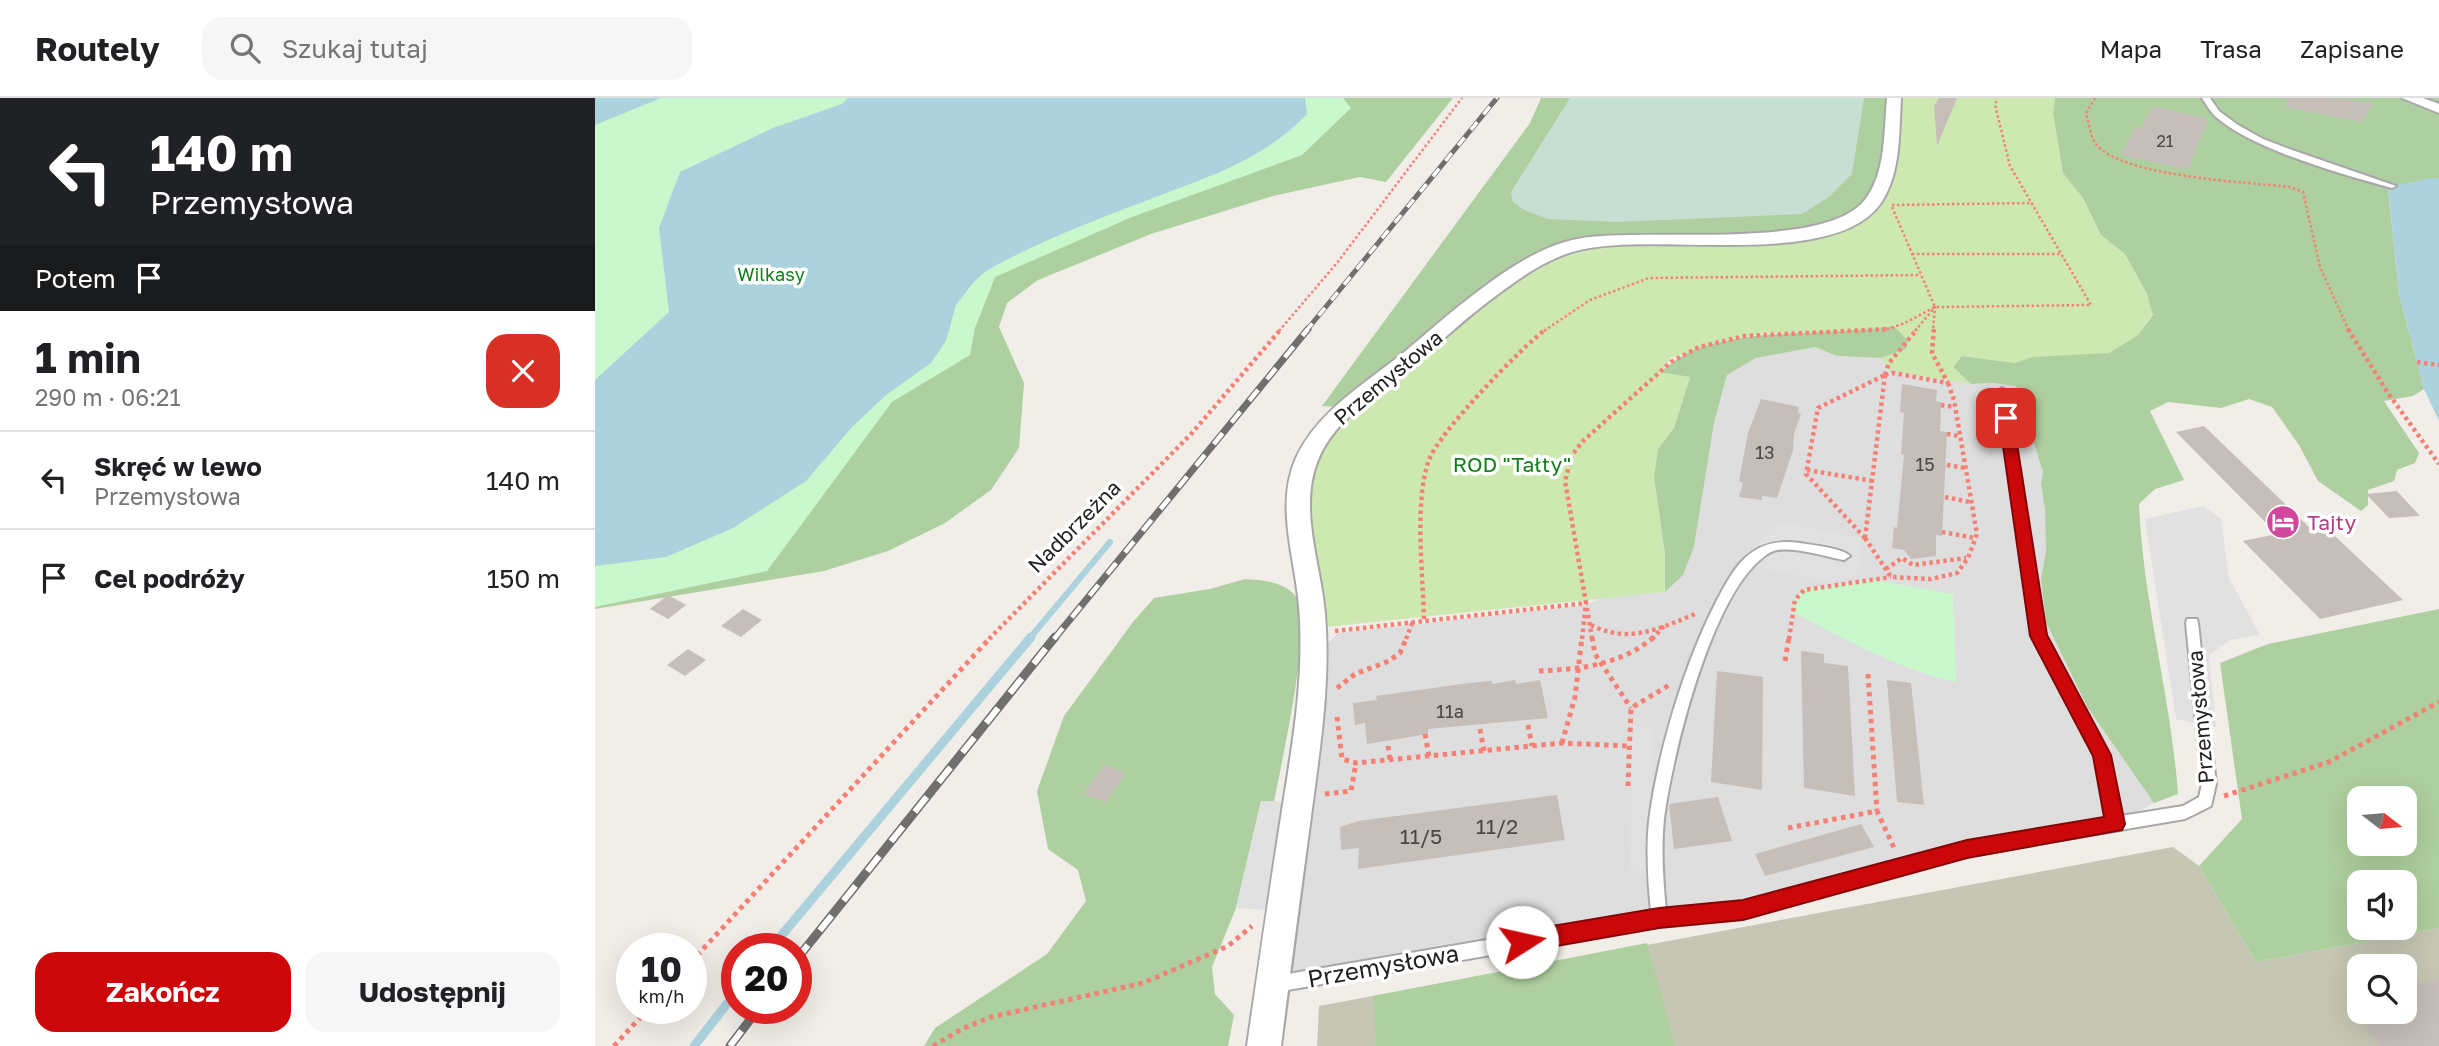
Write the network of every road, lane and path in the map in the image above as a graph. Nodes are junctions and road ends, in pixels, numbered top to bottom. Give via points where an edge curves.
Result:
1 (1462, 98) edge
2 (1894, 98) edge
3 (1997, 98) edge
4 (2095, 98) edge
5 (2206, 98) edge
6 (2409, 98) edge
7 (2439, 109) edge
8 (2392, 186) dead end
9 (1884, 202) junction
10 (2032, 203) junction
11 (1912, 254) junction
12 (2061, 254) junction
13 (1921, 275) junction
14 (1935, 307) junction
15 (2417, 362) dead end
16 (2439, 365) edge
17 (1885, 375) junction
18 (1948, 383) junction
19 (2002, 391) dead end
20 (1941, 405) dead end
21 (1955, 407) junction
22 (1947, 435) dead end
23 (1959, 436) junction
24 (2439, 464) edge
25 (1947, 466) dead end
26 (1965, 468) junction
27 (1807, 470) junction
28 (1873, 481) junction
29 (1945, 497) dead end
30 (1970, 502) junction
31 (1943, 532) dead end
32 (1865, 538) junction
33 (1975, 538) junction
34 (1845, 556) dead end
35 (1968, 558) junction
36 (1886, 569) junction
37 (1891, 577) junction
38 (1586, 603) junction
39 (1695, 614) dead end
40 (1425, 619) junction
41 (1413, 621) junction
42 (2192, 623) dead end
43 (1590, 625) junction
44 (1665, 625) junction
45 (1314, 636) junction
46 (1785, 661) dead end
47 (1603, 666) junction
48 (1578, 669) junction
49 (1539, 671) dead end
50 (1868, 674) dead end
51 (1678, 680) dead end
52 (1336, 702) dead end
53 (2439, 702) edge
54 (1630, 708) junction
55 (1336, 714) dead end
56 (1528, 725) dead end
57 (1481, 729) dead end
58 (1425, 734) dead end
59 (1562, 743) junction
60 (1388, 746) dead end
61 (1532, 746) junction
62 (1629, 746) junction
63 (1485, 751) junction
64 (1429, 757) junction
65 (1390, 760) junction
66 (1356, 763) junction
67 (1628, 786) dead end
68 (1351, 792) dead end
69 (2206, 801) junction
70 (1877, 811) junction
71 (2115, 824) junction
72 (1788, 828) dead end
73 (1903, 866) junction
74 (1257, 916) dead end
75 (1659, 918) junction
76 (707, 945) edge
77 (1272, 984) junction
78 (634, 1024) edge
79 (614, 1046) edge
80 (933, 1046) edge
81 (1263, 1046) edge

1 - 76 path, Nadbrzeżna via 1336,263 1192,433 1019,606
2 - 9 street
3 - 10 path via 1994,105 2010,166
4 - 24 path via 2086,113 2097,146 2114,159 2194,179 2210,177 2302,192 2319,264 2340,315 2367,362
5 - 8 lane via 2226,123 2257,140
6 - 7 street
9 - 10 path
9 - 11 path
9 - 45 street, Przemysłowa via 1834,229 1800,236 1617,239 1578,245 1547,256 1499,285 1344,412 1307,459 1298,514
10 - 12 path
11 - 12 path
11 - 13 path
12 - 14 path via 2091,305
13 - 14 path
13 - 40 path via 1649,278 1590,300 1559,319 1502,372 1441,439 1429,460 1422,500
14 - 17 path via 1889,363
14 - 18 path via 1931,353
14 - 38 path via 1881,331 1745,336 1699,347 1671,362 1572,455 1565,481
15 - 16 path
17 - 18 path
17 - 27 path via 1818,408
17 - 28 path
18 - 21 path
19 - 71 lane via 2039,636 2102,755
20 - 21 path
21 - 23 path
22 - 23 path
23 - 26 path
25 - 26 path
26 - 30 path
27 - 28 path
27 - 32 path
28 - 32 path
29 - 30 path
30 - 33 path
31 - 33 path
32 - 36 path
33 - 35 path
34 - 75 lane via 1768,547 1725,594 1689,682 1658,808
35 - 36 path via 1913,565 1905,556
35 - 37 path via 1957,573 1931,579
36 - 37 path
37 - 46 path via 1804,590 1795,600
38 - 40 path
38 - 43 path
38 - 48 path
39 - 44 path
40 - 41 path
41 - 45 path
41 - 52 path via 1400,653 1335,689
42 - 69 lane, Przemysłowa via 2209,784
43 - 44 path via 1623,637
43 - 47 path via 1595,654
44 - 47 path via 1643,648
45 - 77 street, Przemysłowa via 1305,754
47 - 48 path
47 - 54 path
48 - 49 path
48 - 59 path
50 - 70 path
51 - 54 path
53 - 69 path via 2329,762
54 - 62 path
55 - 66 path via 1342,759
56 - 61 path
57 - 63 path
58 - 64 path
59 - 61 path
59 - 62 path
60 - 65 path
61 - 63 path
62 - 67 path
63 - 64 path
64 - 65 path
65 - 66 path
66 - 68 path
69 - 71 lane, Przemysłowa via 2185,812
70 - 72 path
70 - 73 path
71 - 73 lane, Przemysłowa via 1967,849
73 - 75 lane, Przemysłowa via 1743,910
74 - 80 path via 1251,928 1228,946 1143,983 991,1017
75 - 77 lane, Przemysłowa
77 - 81 street, Przemysłowa
78 - 79 path

